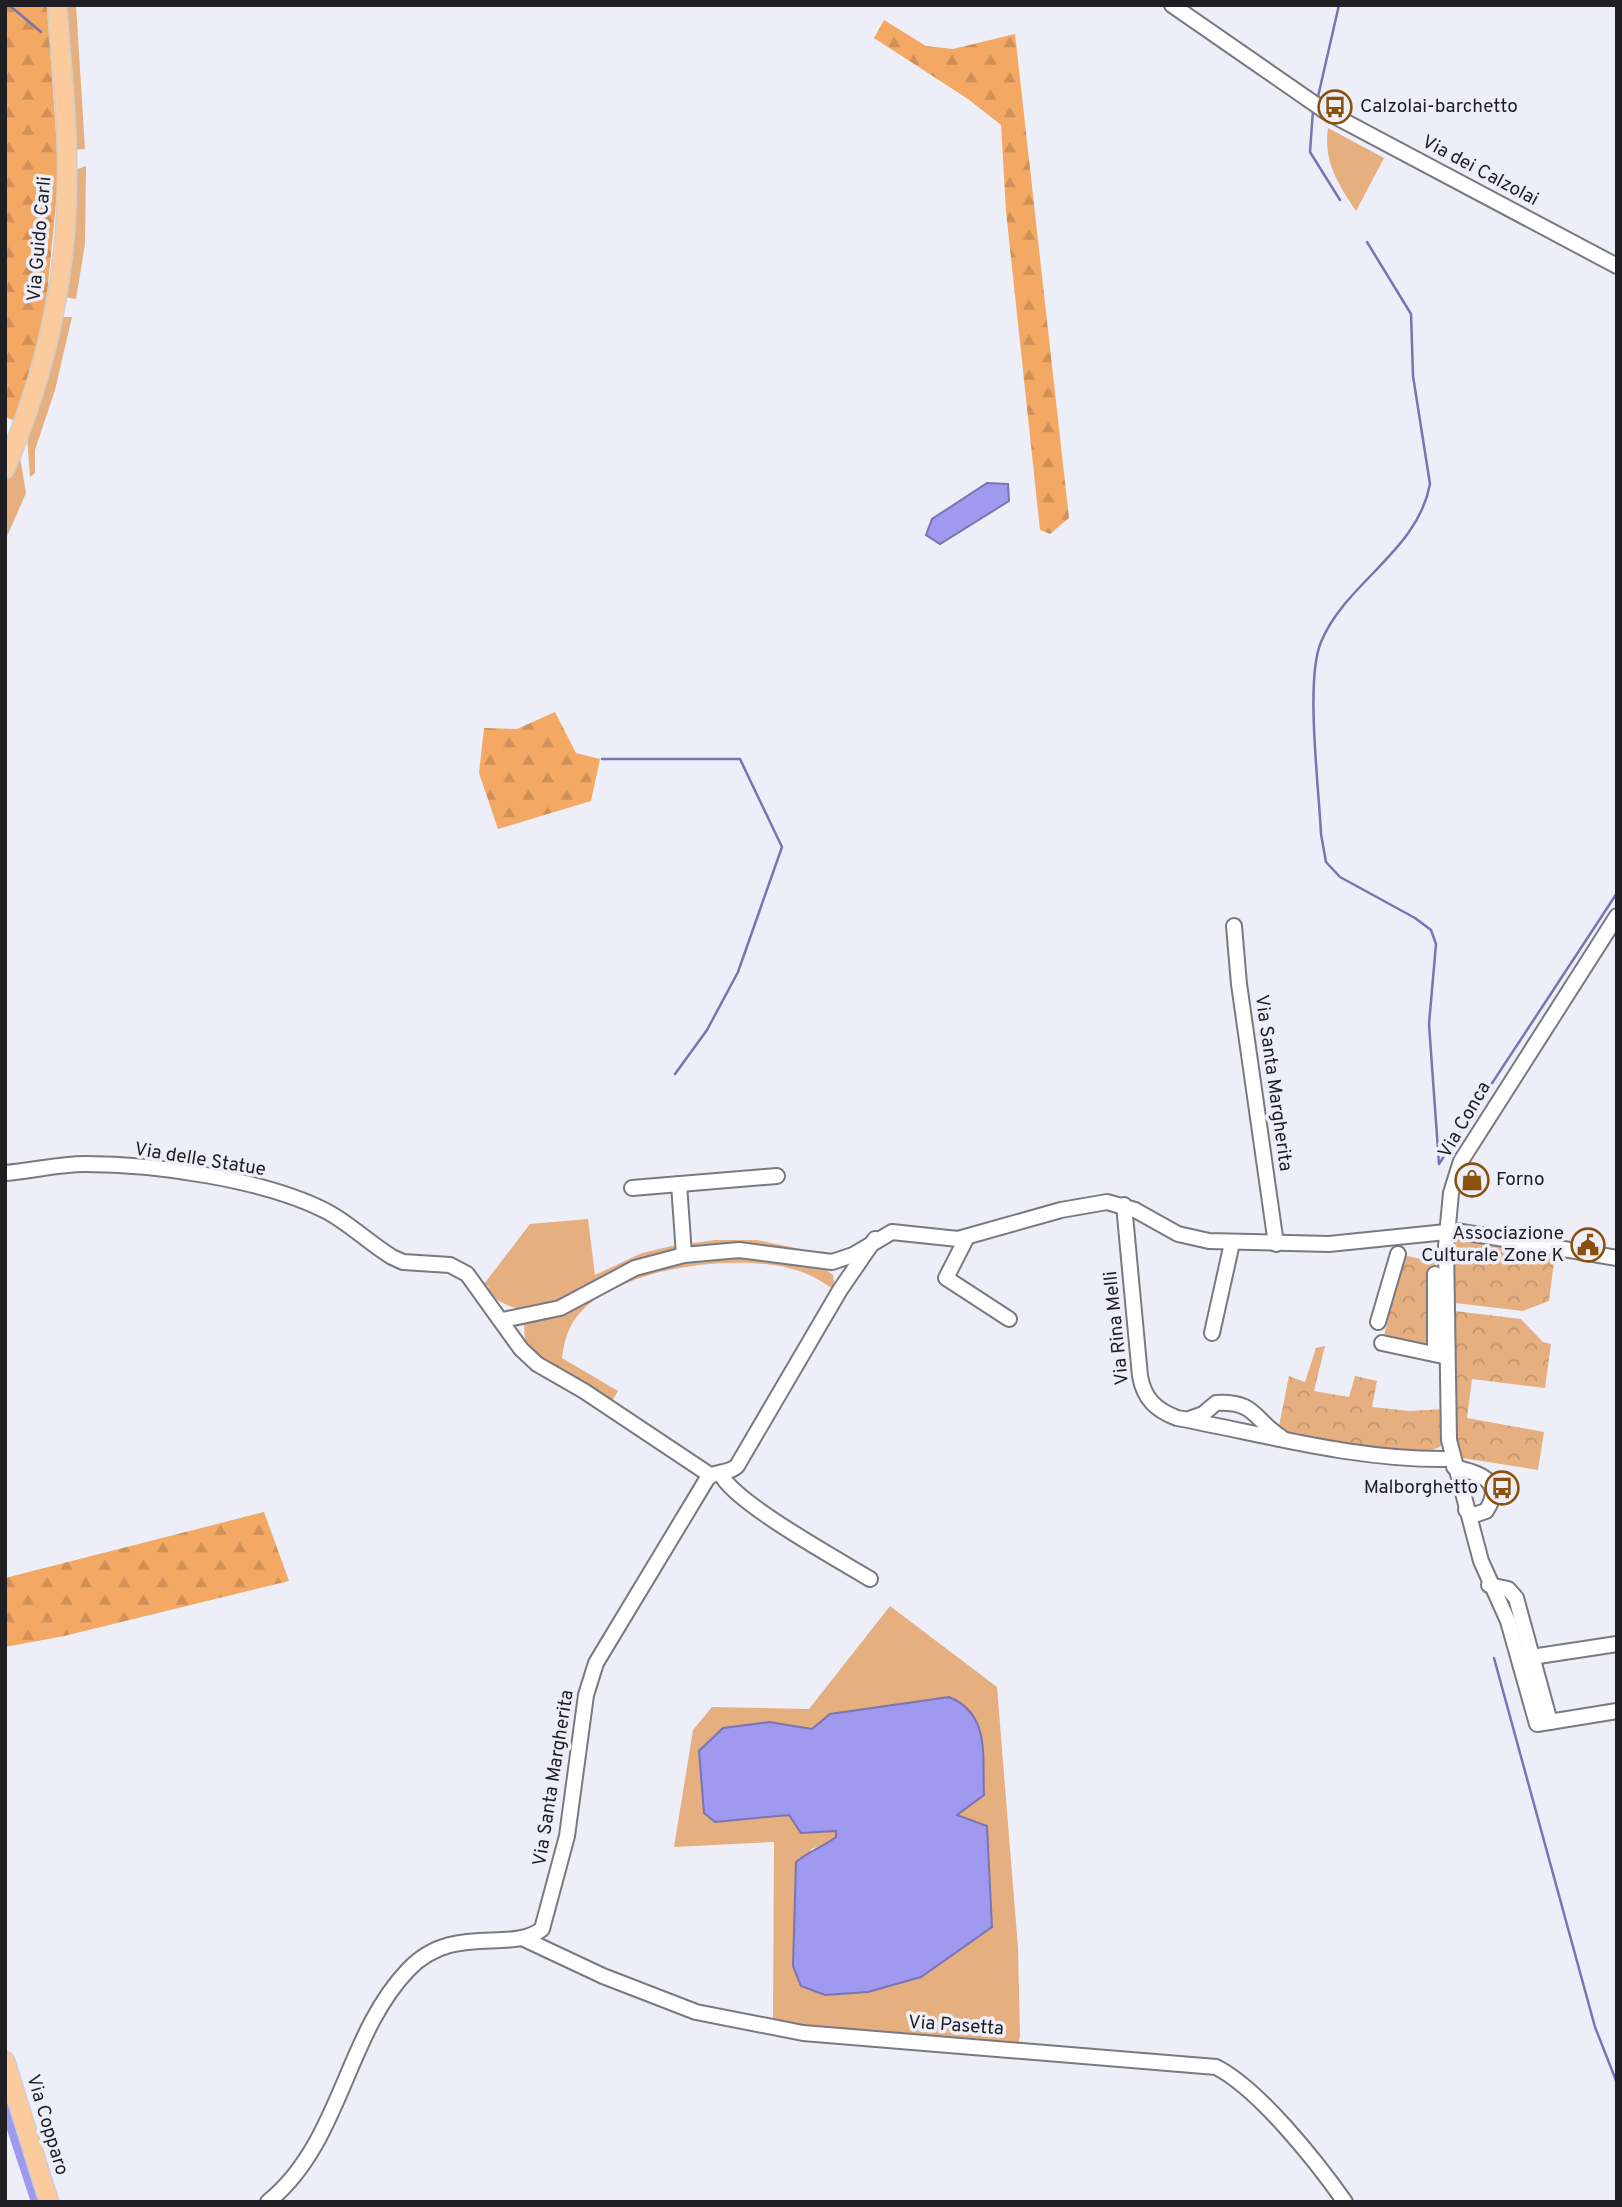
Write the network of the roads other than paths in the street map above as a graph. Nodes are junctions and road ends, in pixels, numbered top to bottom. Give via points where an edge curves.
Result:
1 (57, 5) edge
2 (1172, 5) edge
3 (1617, 266) edge
4 (5, 469) edge
5 (1617, 916) edge
6 (1234, 926) dead end
7 (5, 1172) edge
8 (777, 1176) dead end
9 (679, 1184) junction
10 (632, 1188) dead end
11 (1124, 1205) junction
12 (1447, 1231) junction
13 (967, 1237) junction
14 (1232, 1243) junction
15 (1276, 1244) junction
16 (1398, 1254) dead end
17 (684, 1255) junction
18 (1617, 1258) edge
19 (843, 1266) junction
20 (1435, 1273) dead end
21 (1009, 1319) dead end
22 (503, 1320) junction
23 (1378, 1322) dead end
24 (1212, 1333) dead end
25 (1382, 1343) dead end
26 (1441, 1355) junction
27 (1188, 1420) junction
28 (1282, 1437) junction
29 (1452, 1463) junction
30 (716, 1475) junction
31 (1466, 1510) junction
32 (870, 1579) dead end
33 (1617, 1644) edge
34 (1525, 1658) junction
35 (1617, 1711) edge
36 (522, 1938) junction
37 (5, 2061) edge
38 (50, 2202) edge
39 (268, 2202) edge
40 (1345, 2202) edge

1 - 4 main road, Via Guido Carli via 67,159 64,255 44,360
2 - 3 street, Via dei Calzolai via 1325,111
5 - 12 street, Via Conca via 1467,1149 1453,1184
6 - 15 street, Via Santa Margherita
7 - 22 street, Via delle Statue via 101,1164 210,1177 283,1194 328,1212 402,1262 459,1269 475,1282
8 - 9 street
9 - 10 street
9 - 17 street
11 - 13 street via 1080,1205
11 - 14 street via 1178,1234
11 - 27 street, Via Rina Melli via 1143,1390 1163,1411
12 - 15 street via 1359,1242
12 - 18 street
12 - 26 street, Via Conca
13 - 19 street via 886,1233
13 - 21 street via 946,1278
14 - 15 street
14 - 24 street
16 - 23 street
17 - 19 street via 739,1250
17 - 22 street via 635,1268 560,1308
19 - 30 street, Via Santa Margherita via 839,1292 737,1466
20 - 26 street
22 - 30 street, Via delle Statue via 537,1364
25 - 26 street
26 - 29 street, Via Conca
27 - 28 street, Via Rina Melli
27 - 28 street via 1203,1415 1216,1403 1244,1406
28 - 29 street, Via Rina Melli via 1377,1456
29 - 31 street, Via Conca
29 - 31 street via 1480,1474 1491,1486 1492,1500 1486,1511 1474,1515
30 - 32 street, Via delle Statue
30 - 36 street, Via Santa Margherita via 591,1673 560,1867 541,1929
31 - 34 street, Via Conca via 1489,1586
33 - 34 street
34 - 35 street, Via Conca via 1537,1724
36 - 39 street via 453,1943 410,1968 372,2023 311,2151
36 - 40 street, Via Pasetta via 696,2012 803,2033 1216,2067 1229,2073 1283,2125
37 - 38 main road, Via Copparo

